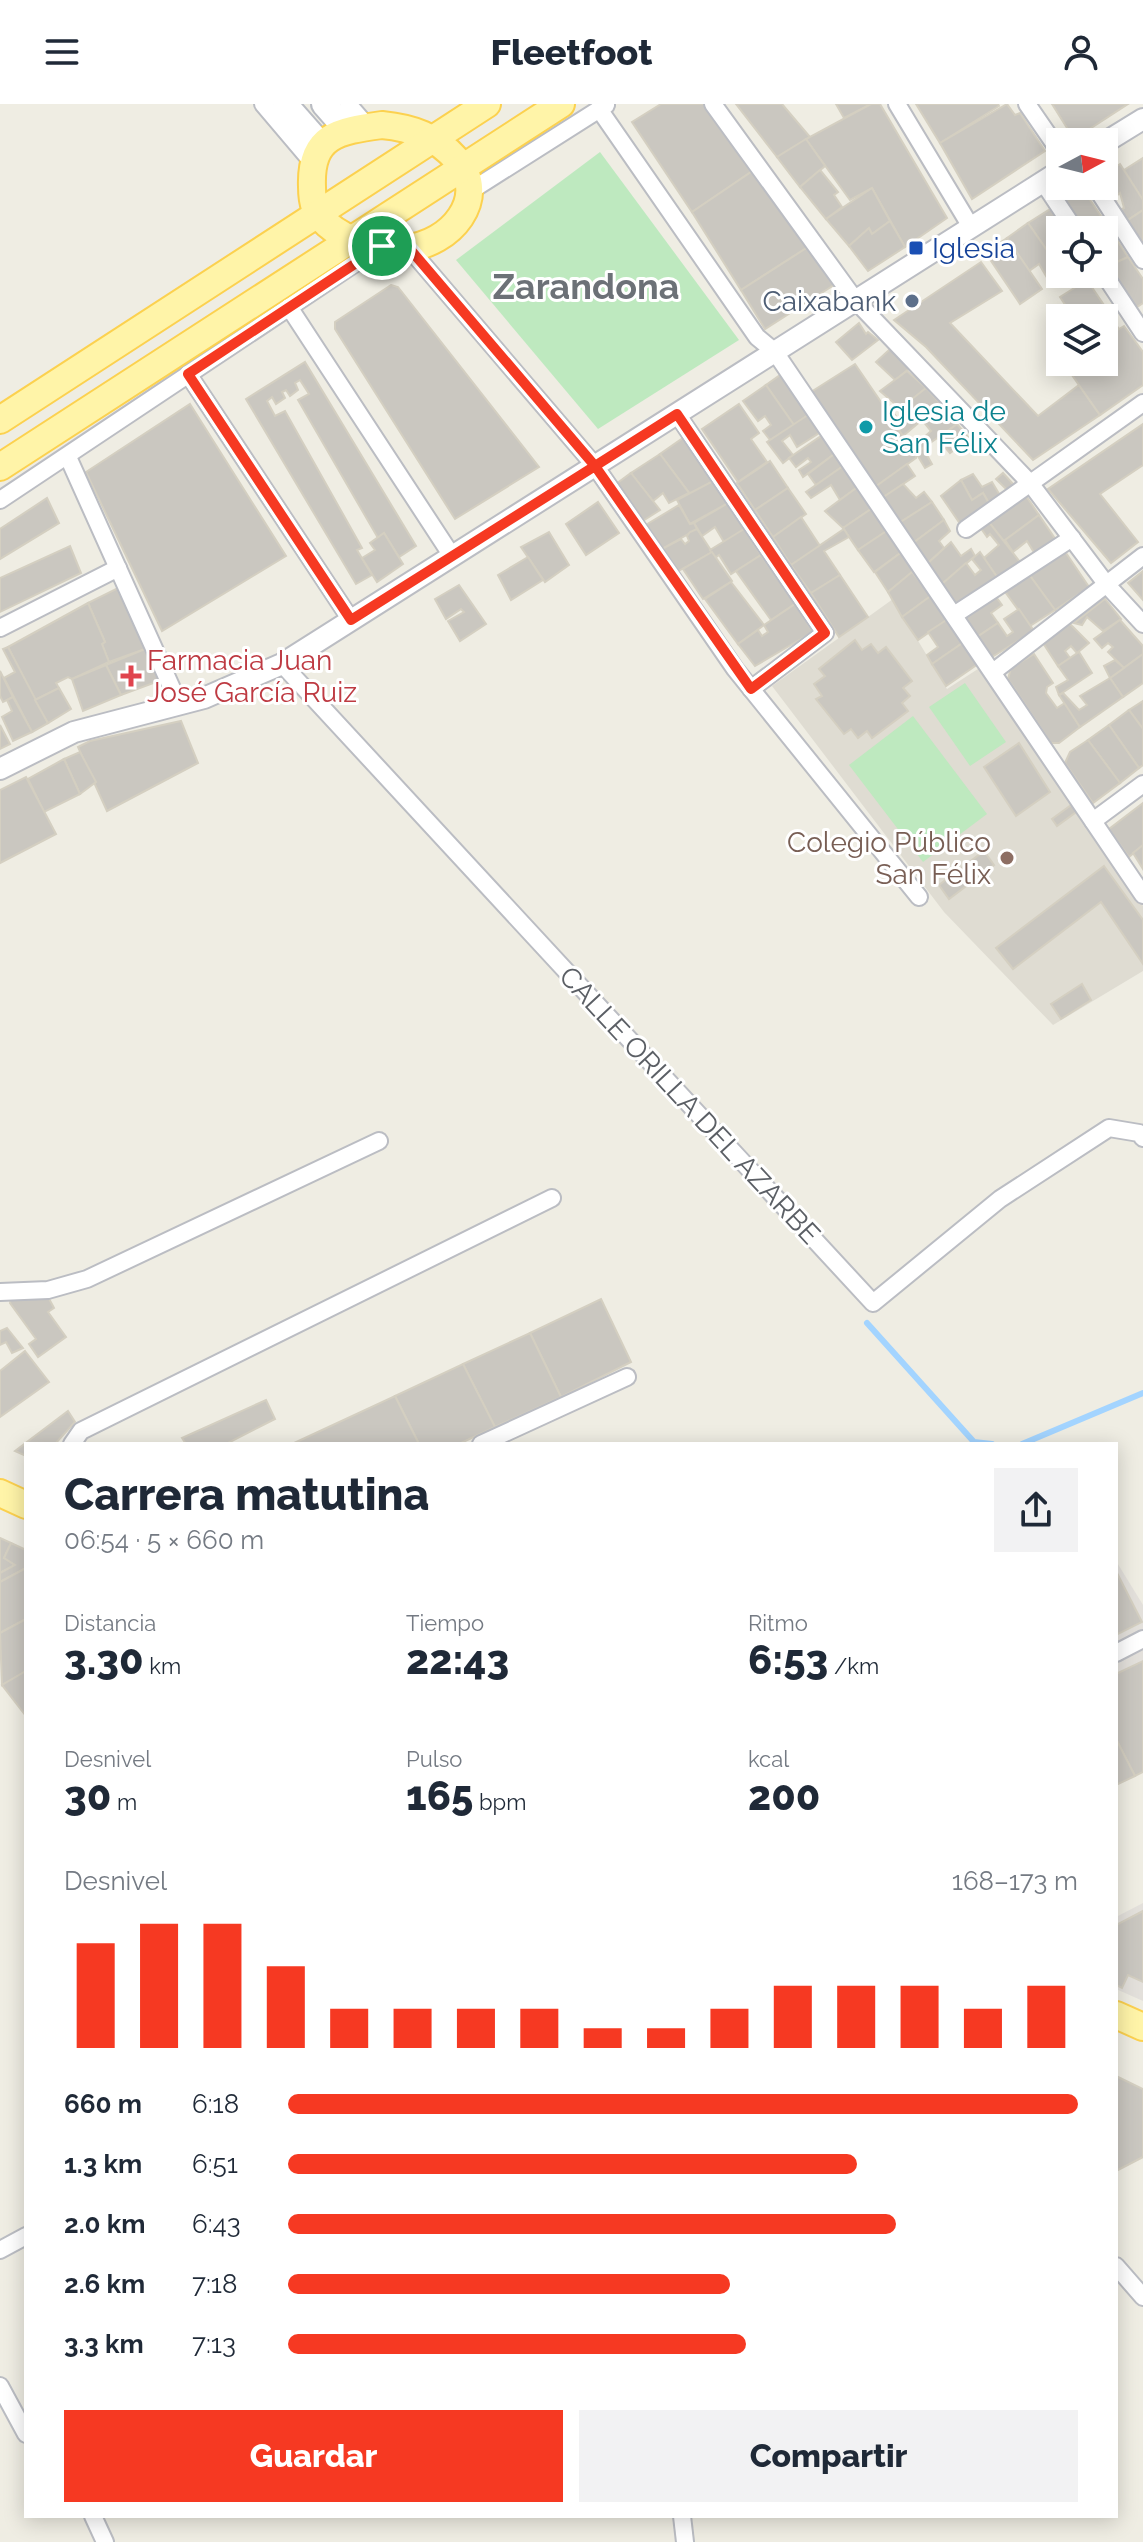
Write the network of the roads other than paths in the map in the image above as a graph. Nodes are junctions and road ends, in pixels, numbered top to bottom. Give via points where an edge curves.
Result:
1 (263, 104) edge
2 (285, 104) edge
3 (324, 104) edge
4 (487, 104) edge
5 (561, 104) edge
6 (713, 104) edge
7 (897, 104) edge
8 (1027, 104) edge
9 (603, 107) edge
10 (1143, 119) edge
11 (354, 120) edge
12 (1046, 132) edge
13 (1118, 134) edge
14 (434, 139) junction
15 (317, 154) junction
16 (468, 179) junction
17 (1046, 181) edge
18 (1104, 200) edge
19 (316, 215) junction
20 (971, 227) junction
21 (351, 240) junction
22 (382, 246) junction
23 (409, 248) junction
24 (1143, 260) edge
25 (1113, 288) edge
26 (856, 301) junction
27 (289, 307) junction
28 (1143, 333) edge
29 (775, 352) junction
30 (188, 374) junction
31 (1143, 403) edge
32 (677, 414) junction
33 (0, 420) edge
34 (68, 457) junction
35 (595, 466) junction
36 (0, 467) edge
37 (1030, 483) junction
38 (0, 500) edge
39 (966, 529) dead end
40 (1072, 538) junction
41 (452, 556) junction
42 (1143, 556) edge
43 (118, 568) junction
44 (1107, 585) junction
45 (954, 615) junction
46 (351, 620) junction
47 (1143, 624) edge
48 (0, 628) edge
49 (282, 664) junction
50 (993, 672) junction
51 (751, 689) junction
52 (179, 704) junction
53 (0, 769) edge
54 (1143, 784) edge
55 (1093, 821) junction
56 (1143, 895) edge
57 (919, 897) dead end
58 (1143, 1138) edge
59 (379, 1141) dead end
60 (552, 1198) dead end
61 (0, 1292) edge
62 (627, 1377) dead end
63 (73, 1442) edge
64 (485, 1442) edge
65 (0, 1493) edge
66 (24, 1504) edge
67 (1143, 1639) edge
68 (1118, 1652) edge
69 (1118, 2016) edge
70 (1143, 2027) edge
71 (24, 2237) edge
72 (0, 2250) edge
73 (1118, 2268) edge
74 (1143, 2297) edge
75 (0, 2386) edge
76 (24, 2430) edge
77 (94, 2518) edge
78 (682, 2518) edge
79 (105, 2542) edge
80 (685, 2542) edge

1 - 15 street
2 - 15 main road
3 - 11 main road
4 - 14 main road
5 - 16 main road
6 - 26 street
7 - 20 street
8 - 12 street
9 - 16 street
9 - 29 street via 757,337
10 - 13 street
11 - 14 main road via 411,129
11 - 15 main road
14 - 16 main road
14 - 19 main road
15 - 19 main road via 312,193
16 - 21 main road
16 - 23 main road via 469,206 457,221 435,238
17 - 20 street
18 - 24 street
19 - 21 main road
19 - 33 main road
20 - 26 street
21 - 22 main road
21 - 36 main road
22 - 23 main road
22 - 27 street
23 - 35 street
25 - 28 street
26 - 29 street
26 - 37 street
27 - 30 street
27 - 41 street
29 - 32 street
29 - 45 street
30 - 34 street
30 - 46 street
31 - 37 street
32 - 35 street
32 - 51 street via 825,633
34 - 38 street
34 - 43 street
35 - 41 street
35 - 51 street
37 - 39 street
37 - 40 street
40 - 44 street
40 - 45 street
41 - 46 street
42 - 44 street
43 - 48 street
43 - 52 street
44 - 47 street
44 - 50 street
45 - 50 street
46 - 49 street
49 - 52 street
49 - 58 street, CALLE ORILLA DEL AZARBE via 873,1303 1000,1199 1109,1128
50 - 55 street
51 - 57 street
52 - 53 street via 74,732
54 - 55 street
55 - 56 street
59 - 61 street via 87,1279 48,1290
60 - 63 street via 81,1431
62 - 64 street
65 - 66 main road
67 - 68 street
69 - 70 main road
71 - 72 street
73 - 74 street
75 - 76 street
77 - 79 street
78 - 80 street

